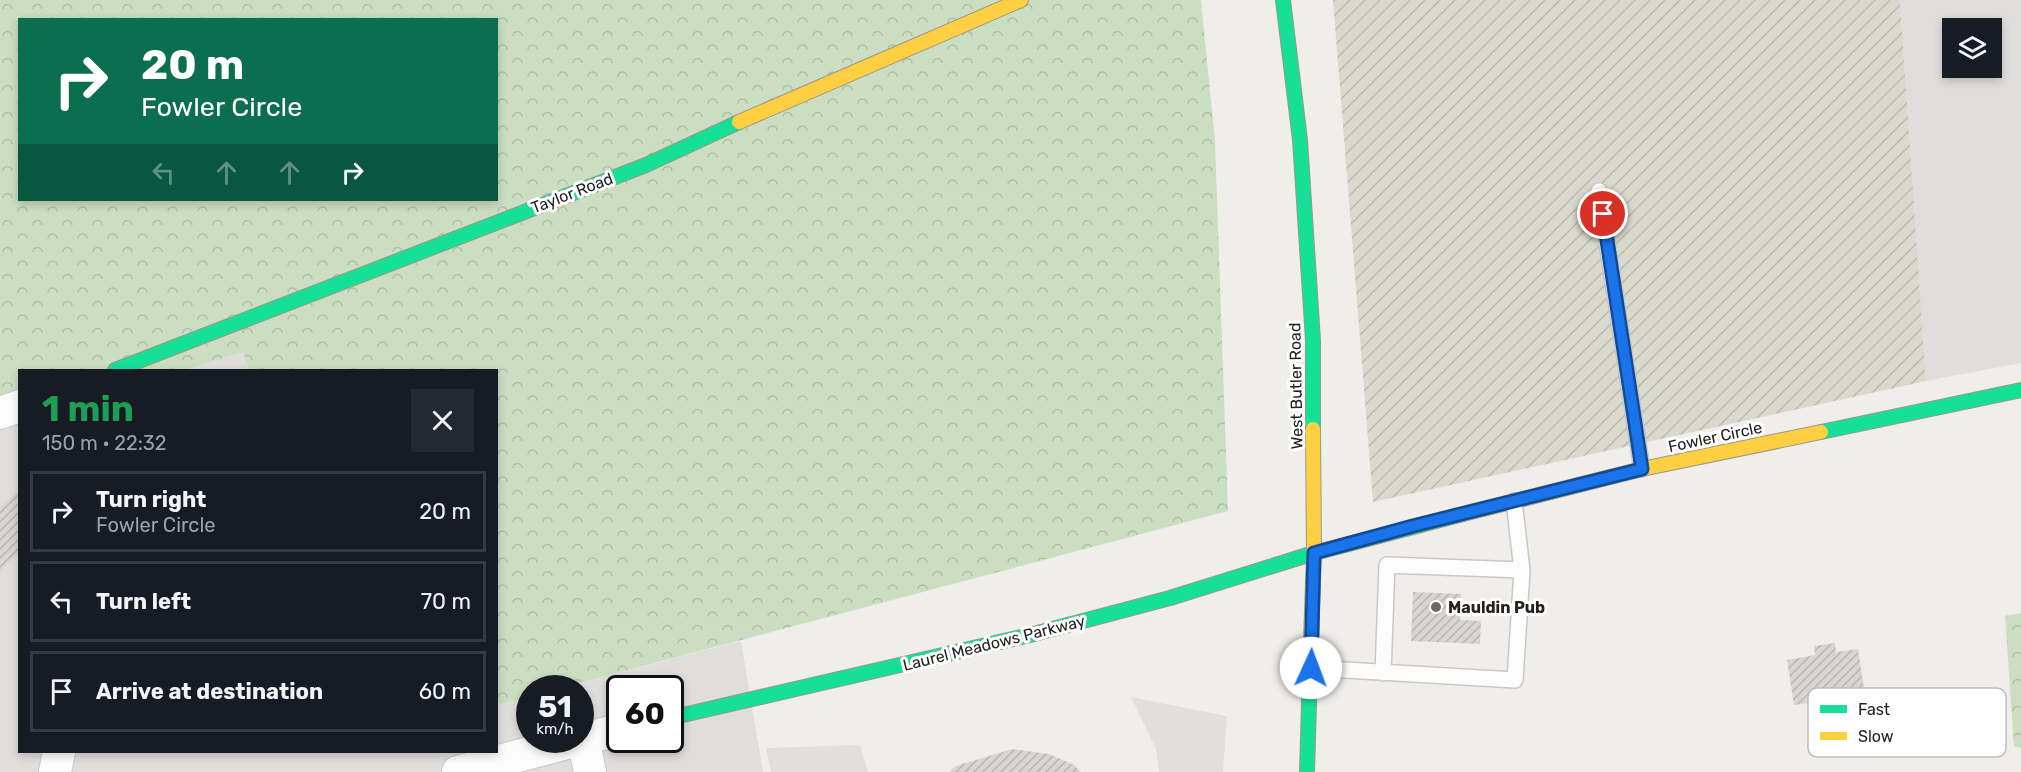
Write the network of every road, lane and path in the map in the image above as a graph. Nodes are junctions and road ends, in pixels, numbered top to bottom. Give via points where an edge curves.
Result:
1 (1021, 0) edge
2 (1283, 0) edge
3 (1599, 191) dead end
4 (119, 369) edge
5 (2021, 390) edge
6 (18, 407) edge
7 (0, 413) edge
8 (1642, 469) junction
9 (1514, 501) junction
10 (1390, 533) junction
11 (1314, 553) junction
12 (1388, 565) junction
13 (1522, 570) junction
14 (1311, 668) junction
15 (1383, 673) junction
16 (684, 715) edge
17 (59, 753) edge
18 (528, 753) edge
19 (584, 753) edge
20 (55, 772) edge
21 (458, 772) edge
22 (590, 772) edge
23 (1307, 772) edge

1 - 4 street, Taylor Road via 646,165
2 - 11 street, West Butler Road via 1300,140 1313,340
3 - 8 lane
5 - 8 street, Fowler Circle
6 - 7 street
8 - 9 street, Fowler Circle
9 - 10 street, Fowler Circle
9 - 13 lane
10 - 11 street, Fowler Circle
10 - 12 lane
11 - 14 street, West Butler Road
11 - 16 street, Laurel Meadows Parkway via 1030,636
12 - 13 lane
12 - 15 lane
13 - 15 lane via 1515,680
14 - 15 lane
14 - 23 street, West Butler Road
17 - 20 street
18 - 21 street
19 - 22 street

